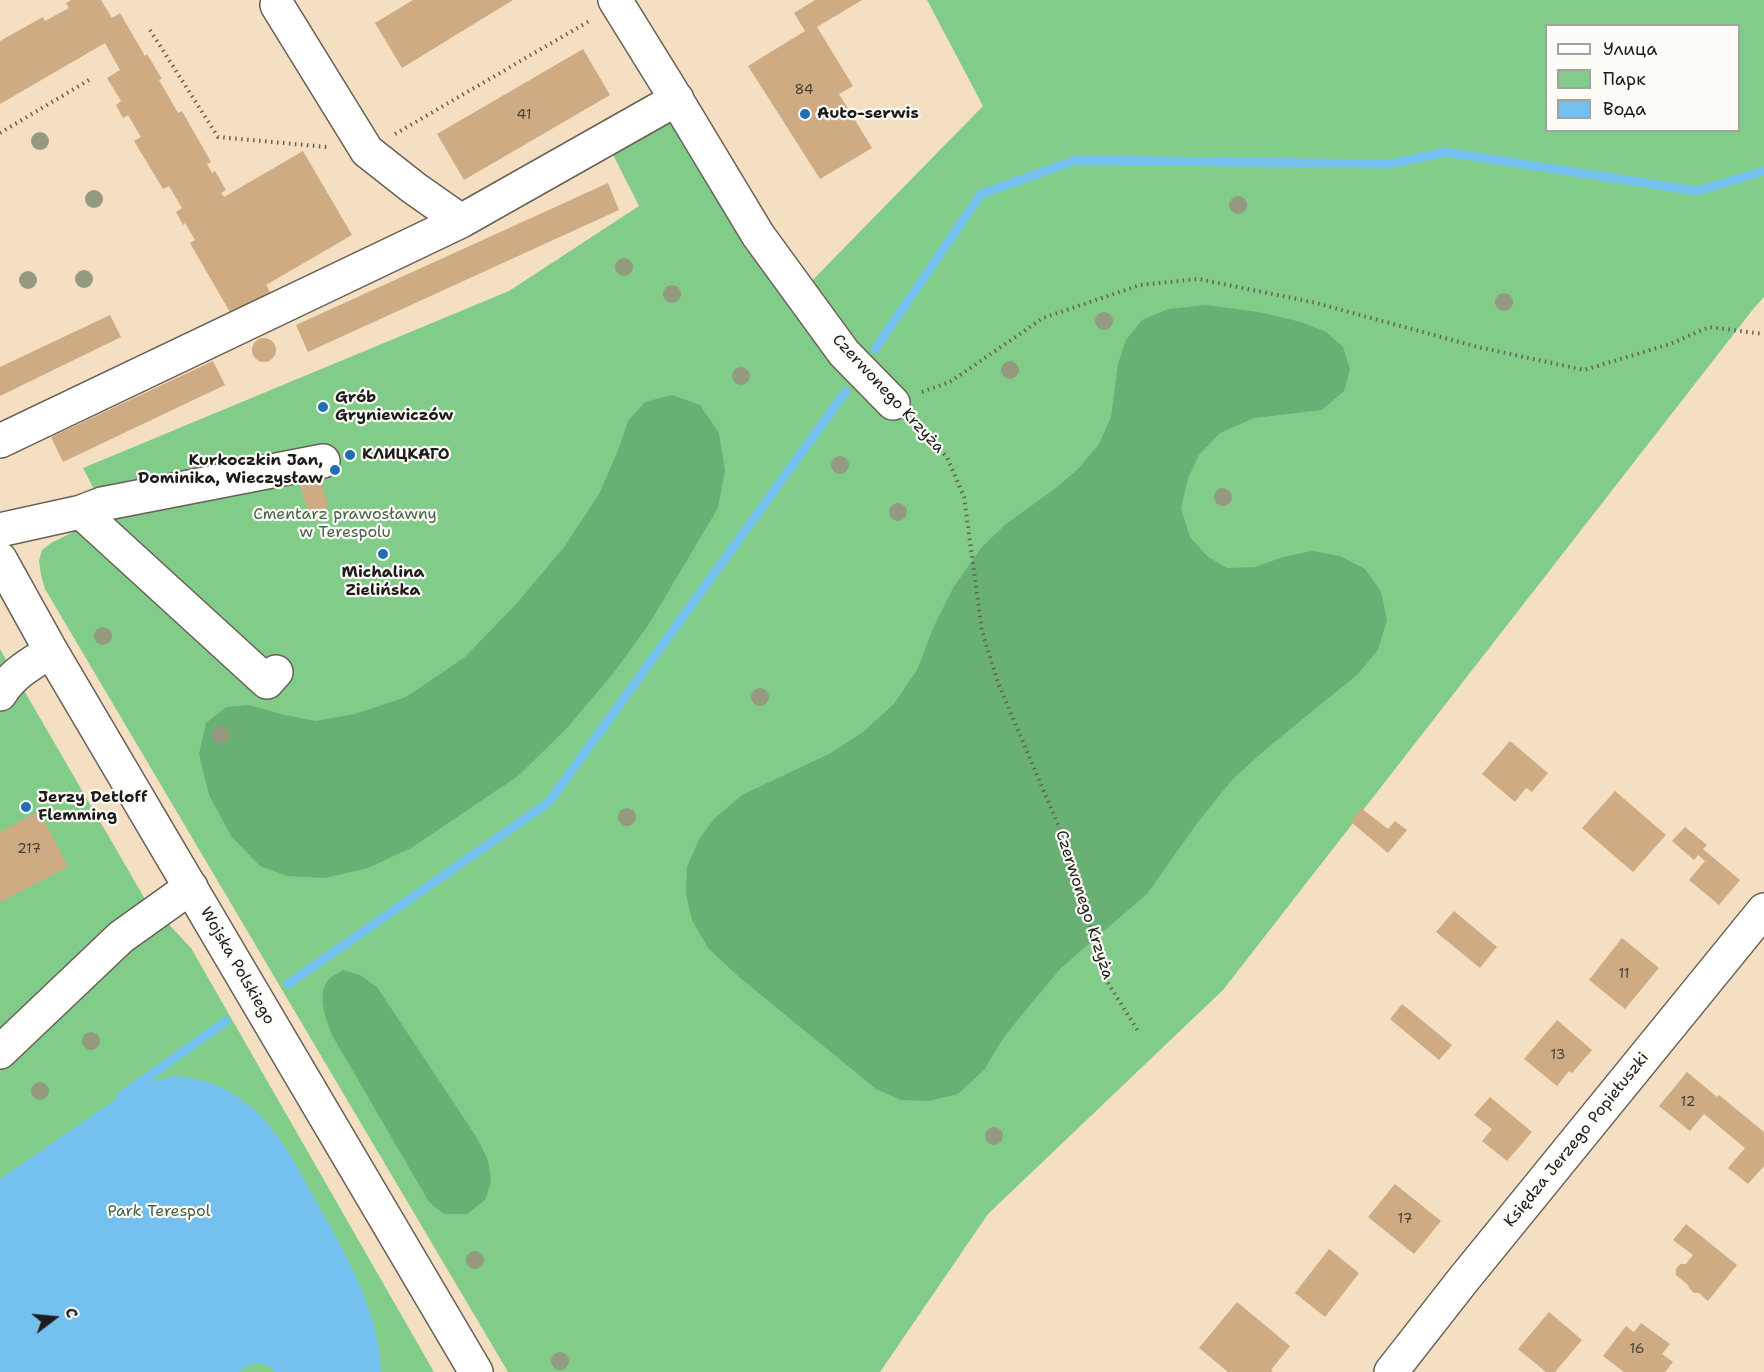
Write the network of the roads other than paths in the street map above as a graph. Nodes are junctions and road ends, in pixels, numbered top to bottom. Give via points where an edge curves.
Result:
1 (616, 2) edge
2 (277, 4) dead end
3 (676, 99) junction
4 (461, 221) junction
5 (893, 403) road end
6 (0, 441) edge
7 (323, 460) dead end
8 (81, 512) junction
9 (0, 530) edge
10 (0, 559) edge
11 (51, 651) junction
12 (276, 672) dead end
13 (0, 694) edge
14 (191, 887) junction
15 (1764, 910) edge
16 (0, 1052) edge
17 (476, 1372) edge
18 (1391, 1372) edge

1 - 3 street, Czerwonego Krzyża
2 - 4 street via 367,151
3 - 4 street
3 - 5 street, Czerwonego Krzyża via 758,235 844,353
4 - 6 street
7 - 8 street via 102,504
8 - 9 street
8 - 12 street via 267,682
10 - 11 street, Wojska Polskiego
11 - 13 street via 19,671
11 - 14 street, Wojska Polskiego
14 - 16 street via 121,938
14 - 17 street, Wojska Polskiego
15 - 18 street, Księdza Jerzego Popiełuszki

